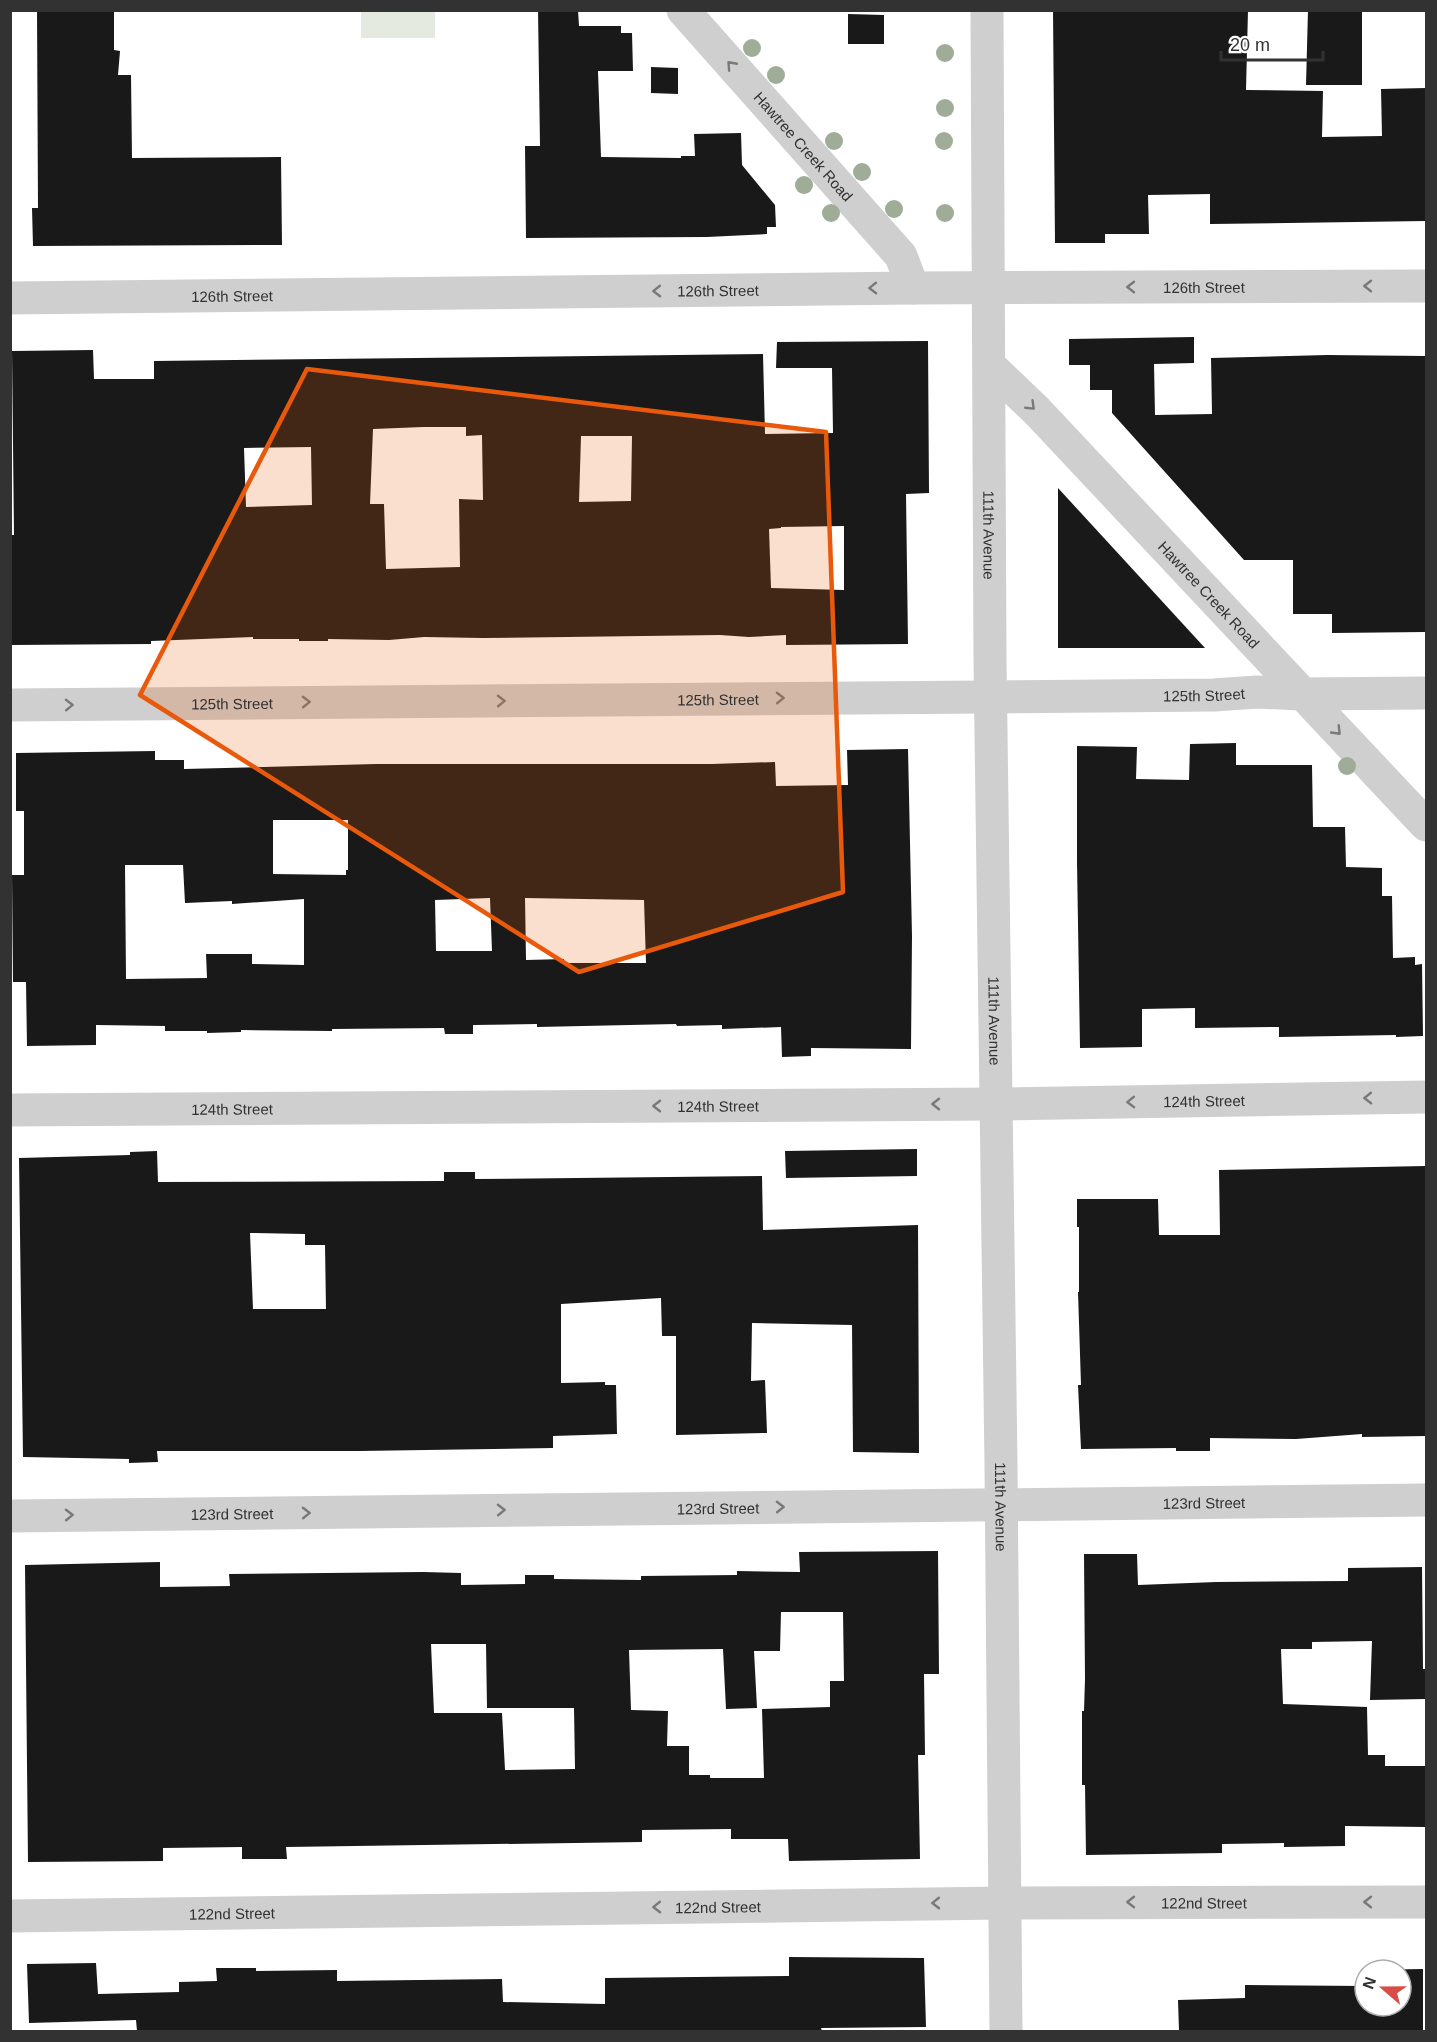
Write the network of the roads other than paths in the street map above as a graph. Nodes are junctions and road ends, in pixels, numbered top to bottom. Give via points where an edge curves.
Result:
1 (683, 10) edge
2 (987, 10) edge
3 (1426, 286) edge
4 (913, 288) junction
5 (988, 288) junction
6 (10, 298) edge
7 (989, 365) junction
8 (1426, 693) edge
9 (1301, 694) junction
10 (990, 696) junction
11 (10, 705) edge
12 (1426, 825) edge
13 (1426, 1097) edge
14 (995, 1104) junction
15 (10, 1110) edge
16 (1426, 1500) edge
17 (1001, 1504) junction
18 (10, 1516) edge
19 (1426, 1902) edge
20 (1004, 1903) junction
21 (10, 1916) edge
22 (1006, 2031) edge

4 -> 1 street, Hawtree Creek Road via 901,256
2 - 5 street, 111th Avenue
3 -> 5 street, 126th Street
4 - 5 street, 126th Street
4 -> 6 street, 126th Street
5 - 7 street, 111th Avenue
7 -> 9 street, Hawtree Creek Road via 1037,411
7 - 10 street, 111th Avenue
8 - 9 street, 125th Street
9 - 10 street, 125th Street
9 -> 12 street, Hawtree Creek Road
11 -> 10 street, 125th Street
10 - 14 street, 111th Avenue
13 -> 14 street, 124th Street
14 -> 15 street, 124th Street
14 - 17 street, 111th Avenue
16 - 17 street, 123rd Street
18 -> 17 street, 123rd Street
17 - 20 street, 111th Avenue
19 -> 20 street, 122nd Street
20 -> 21 street, 122nd Street
20 - 22 street, 111th Avenue

